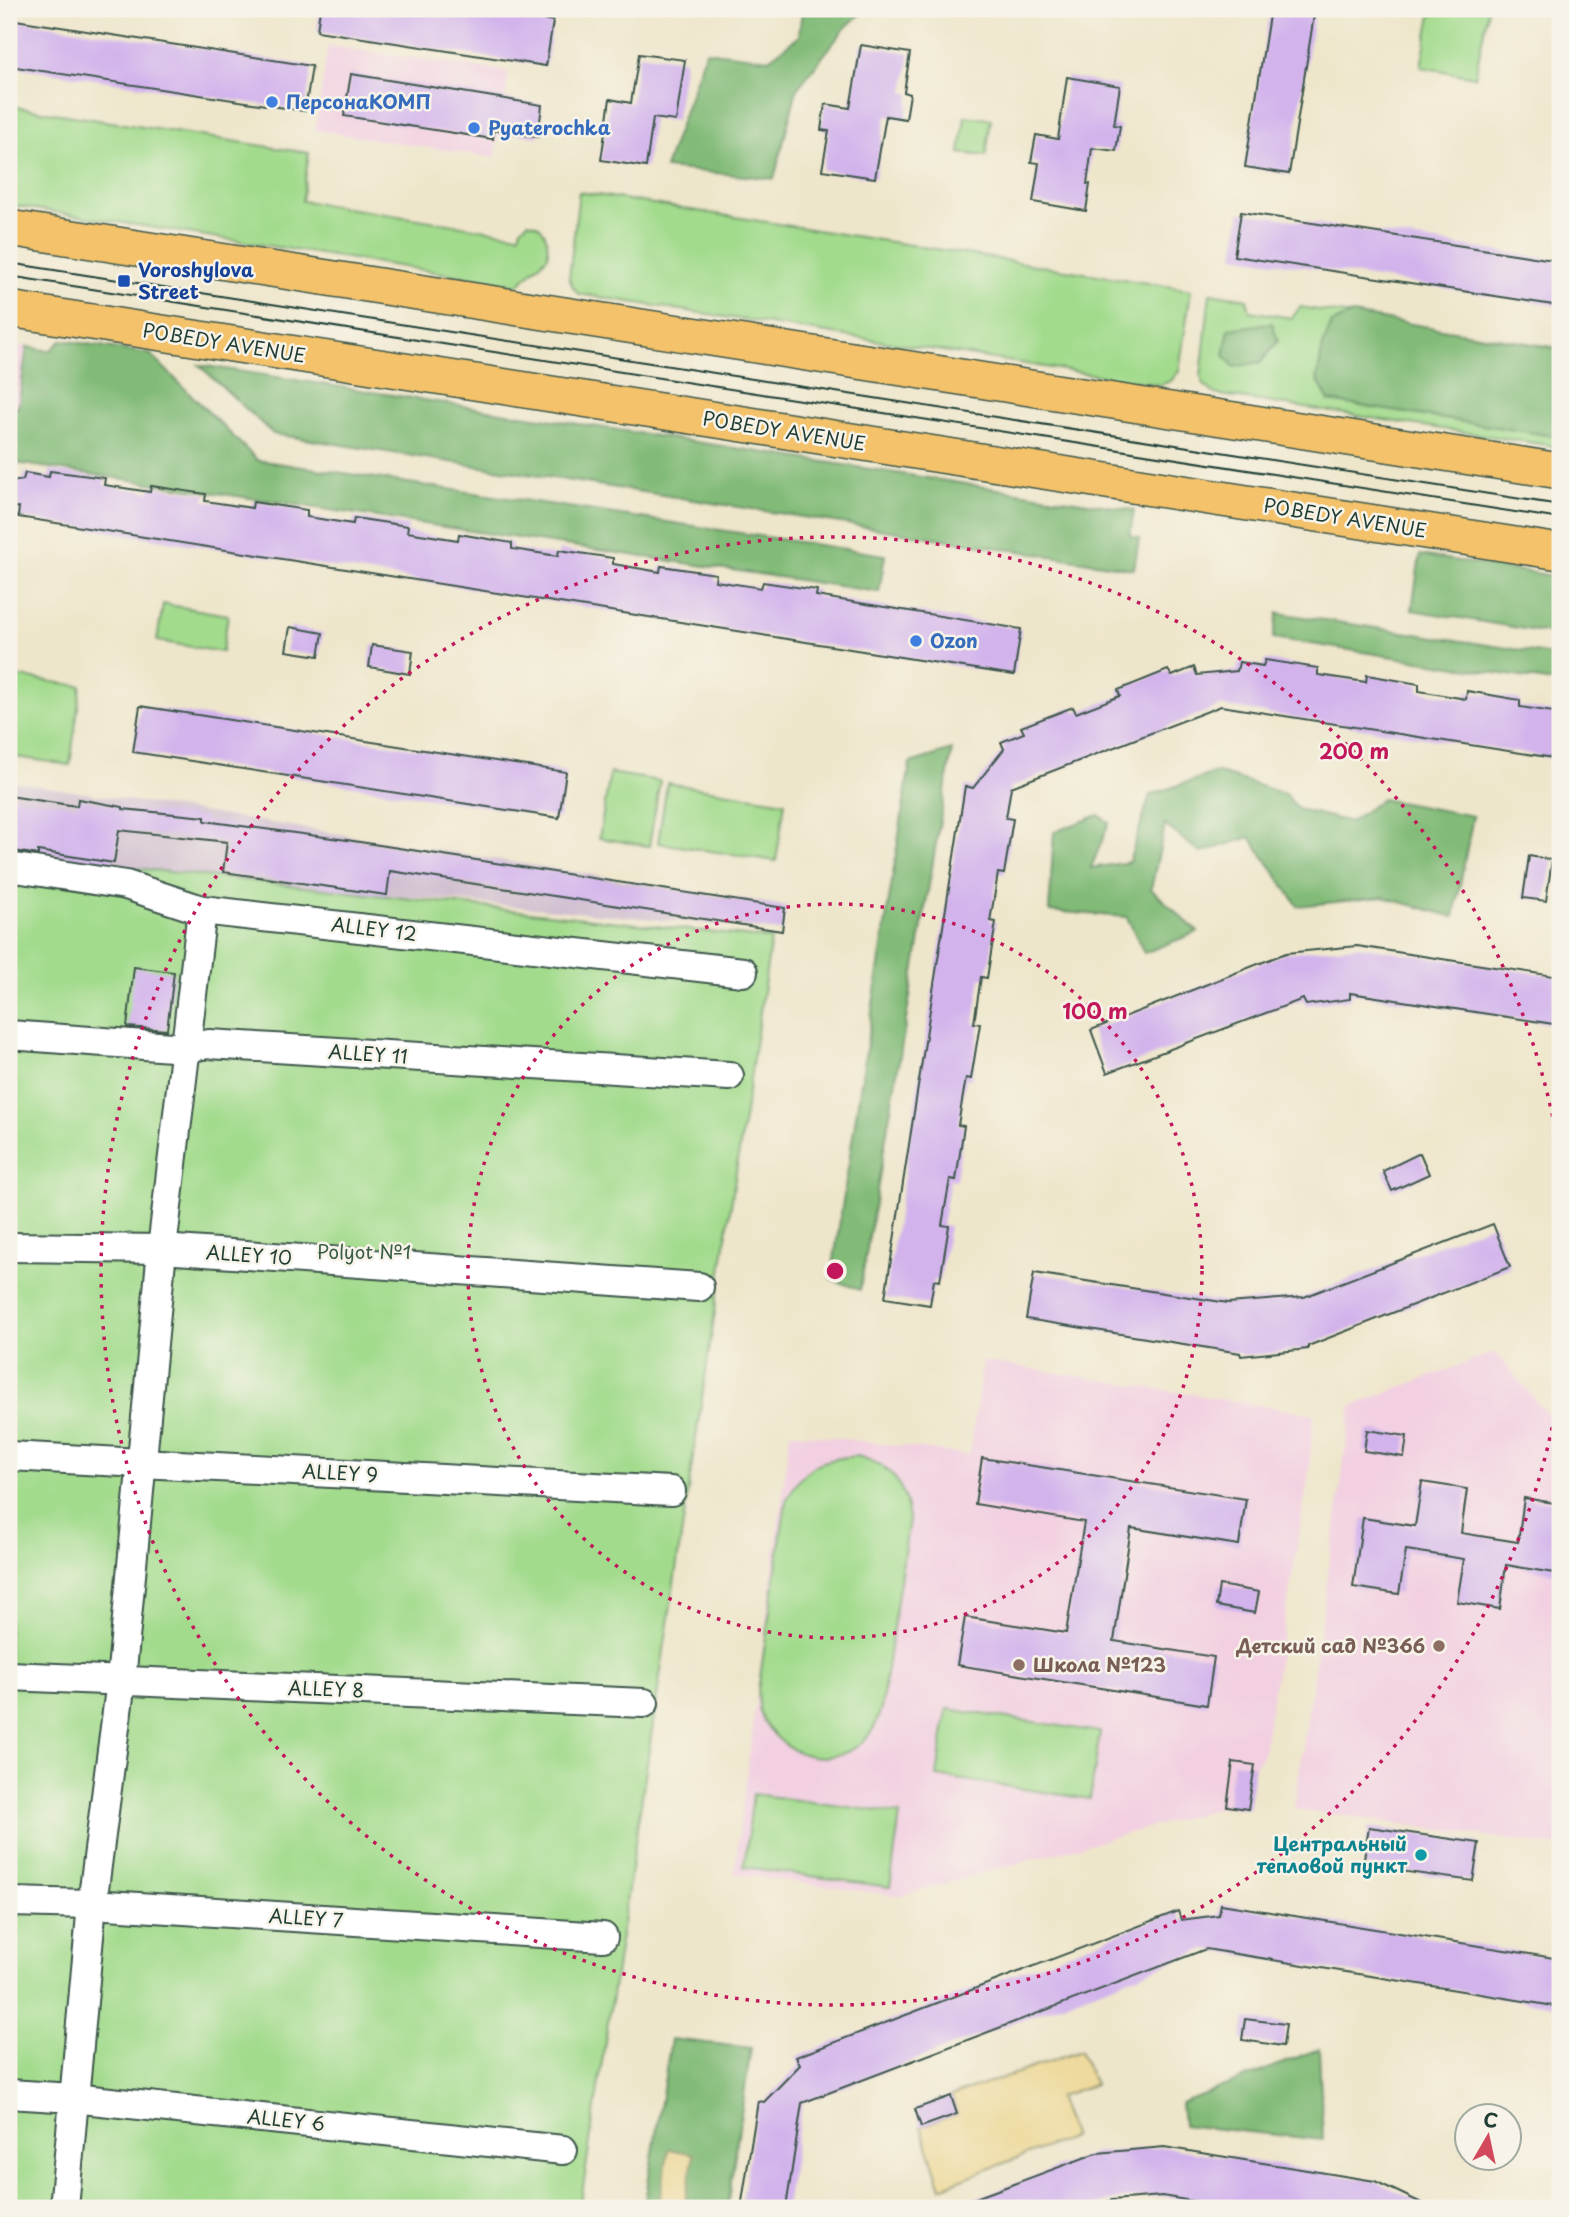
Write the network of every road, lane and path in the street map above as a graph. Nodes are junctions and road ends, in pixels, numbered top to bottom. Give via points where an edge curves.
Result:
1 (9, 228) edge
2 (9, 309) edge
3 (1560, 471) edge
4 (1560, 552) edge
5 (9, 867) edge
6 (202, 909) junction
7 (743, 972) dead end
8 (9, 1035) edge
9 (185, 1048) junction
10 (729, 1076) dead end
11 (9, 1247) edge
12 (162, 1249) junction
13 (699, 1287) dead end
14 (9, 1456) edge
15 (142, 1463) junction
16 (671, 1492) dead end
17 (9, 1676) edge
18 (121, 1681) junction
19 (644, 1703) dead end
20 (9, 1902) edge
21 (92, 1904) junction
22 (603, 1937) dead end
23 (9, 2094) edge
24 (74, 2098) junction
25 (563, 2150) dead end
26 (64, 2208) edge

1 - 3 main road
2 - 4 main road, POBEDY AVENUE
5 - 6 street, ALLEY 12 via 126,885
6 - 7 street, ALLEY 12
6 - 9 street
8 - 9 street, ALLEY 11
9 - 10 street, ALLEY 11 via 209,1044
9 - 12 street
11 - 12 street, ALLEY 10
12 - 13 street, ALLEY 10
12 - 15 street
14 - 15 street, ALLEY 9
15 - 16 street, ALLEY 9
15 - 18 street
17 - 18 street, ALLEY 8
18 - 19 street, ALLEY 8
18 - 21 street
20 - 21 street, ALLEY 7
21 - 22 street, ALLEY 7
21 - 24 street
23 - 24 street, ALLEY 6
24 - 25 street, ALLEY 6
24 - 26 street

